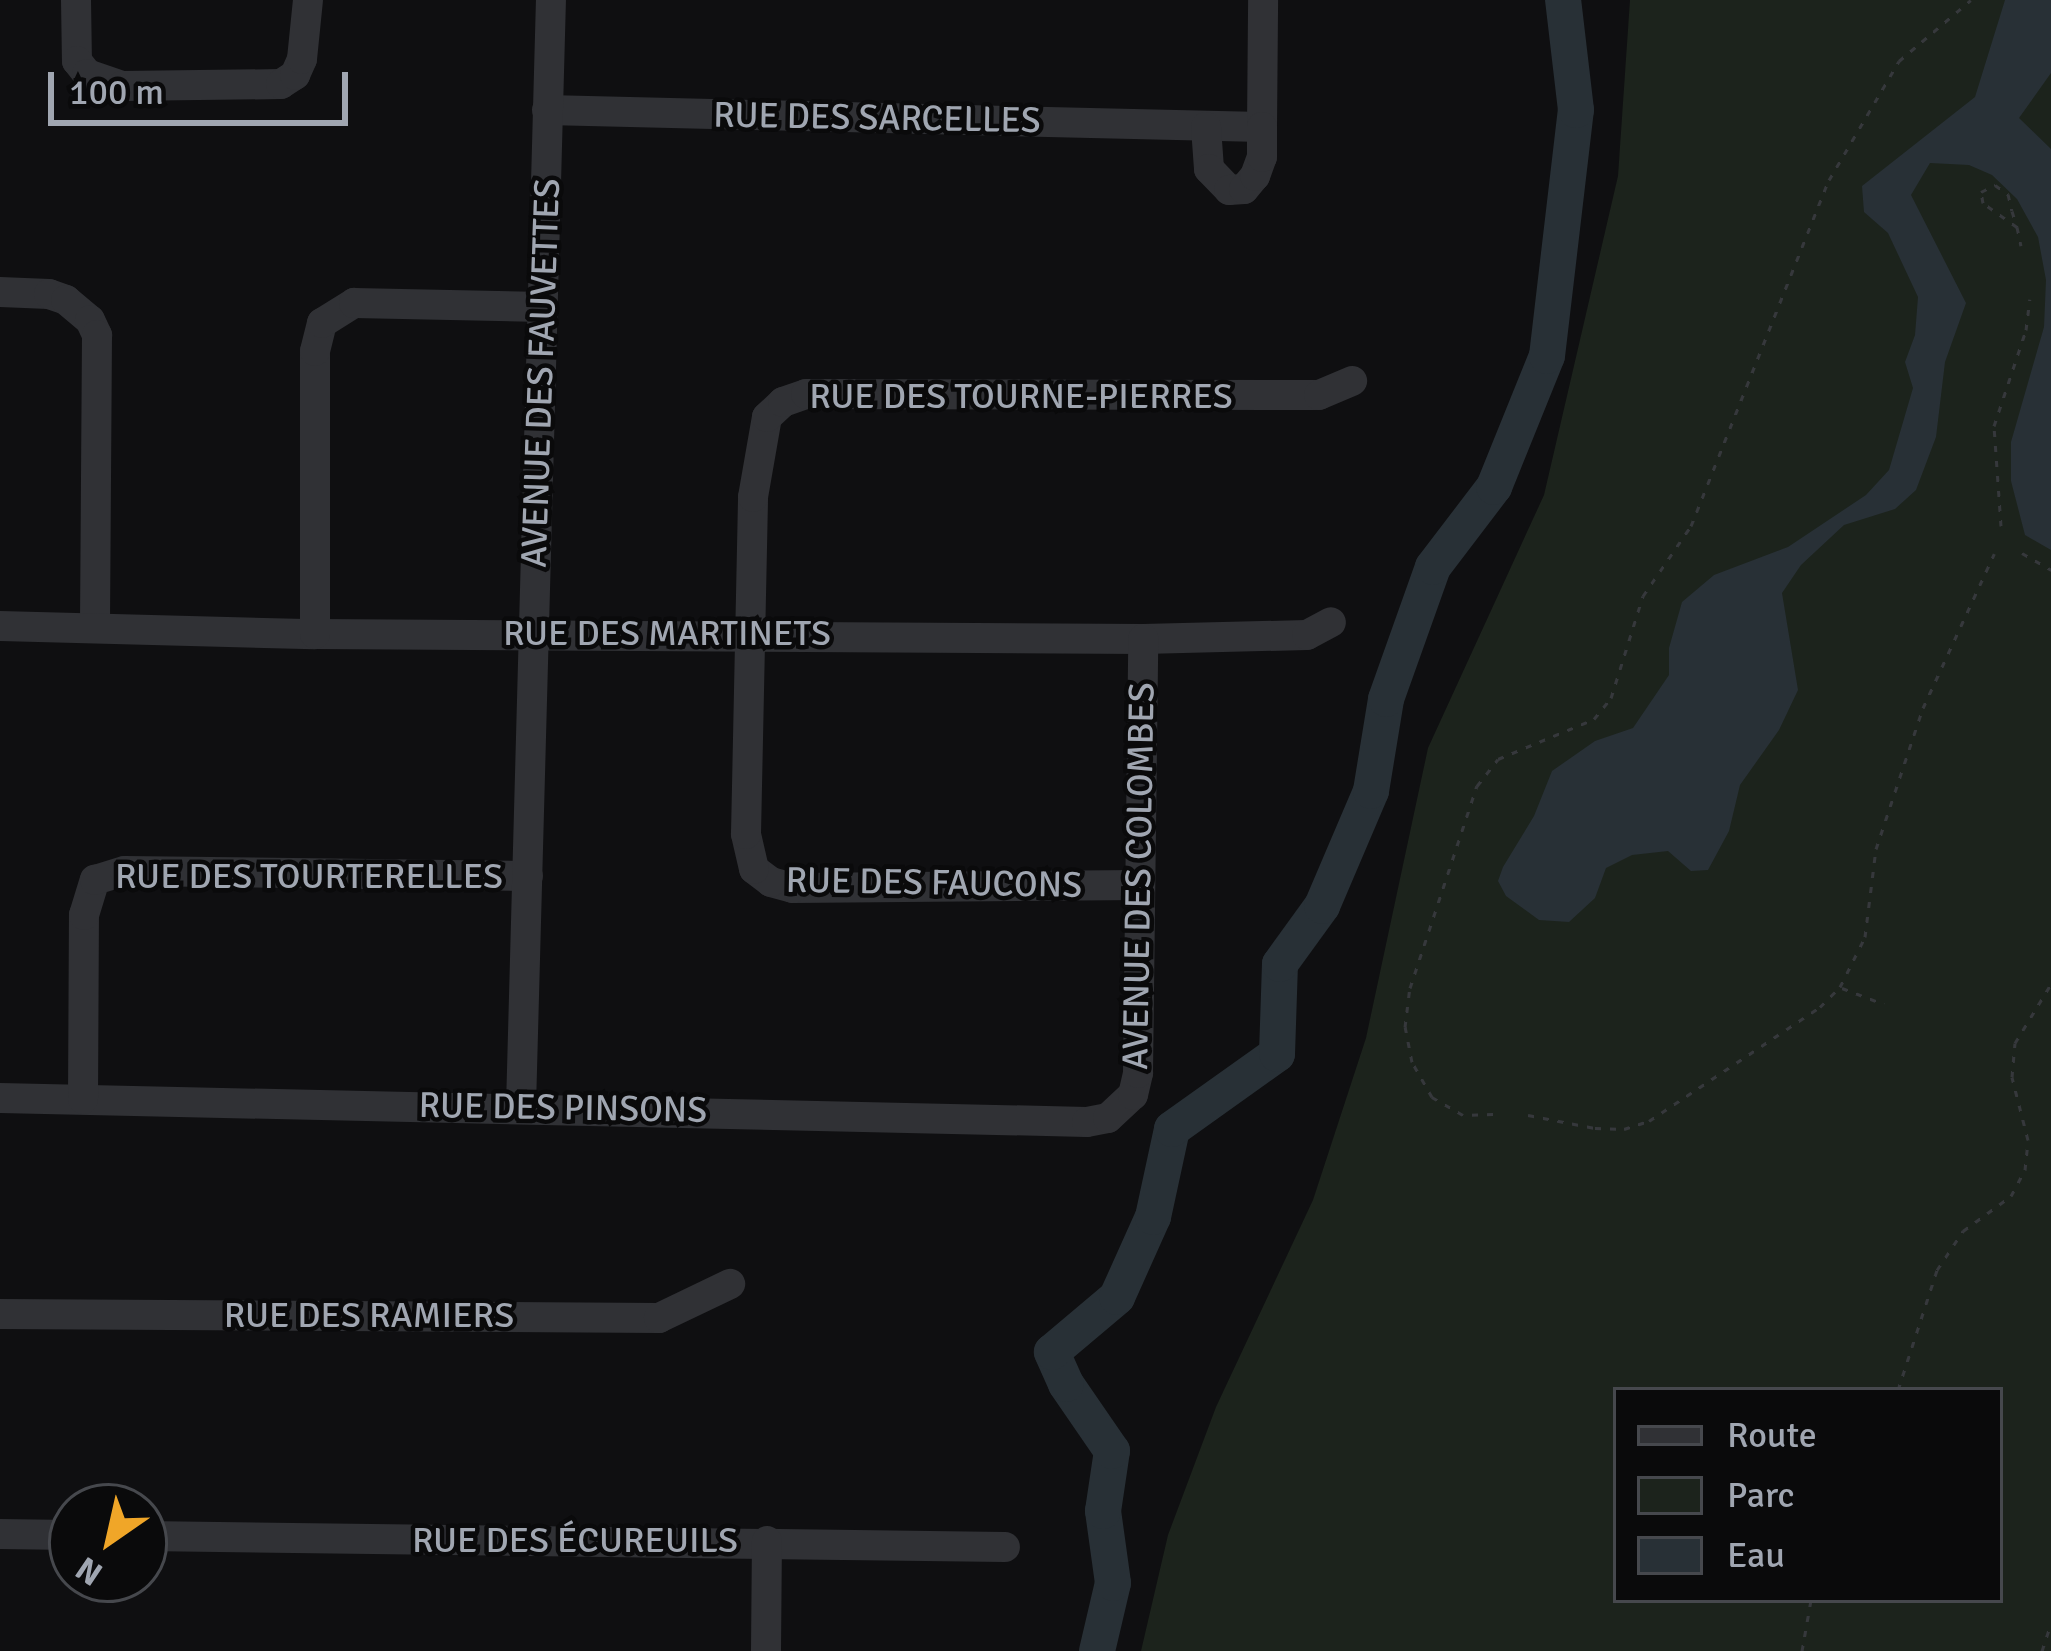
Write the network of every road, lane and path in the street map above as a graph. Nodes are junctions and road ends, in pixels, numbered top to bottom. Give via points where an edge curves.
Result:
1 (76, 0) edge
2 (308, 0) edge
3 (551, 0) edge
4 (1263, 0) edge
5 (1971, 0) edge
6 (548, 110) junction
7 (1206, 127) junction
8 (1262, 127) junction
9 (2017, 227) junction
10 (2021, 246) dead end
11 (0, 292) edge
12 (2030, 299) dead end
13 (543, 307) junction
14 (1352, 381) dead end
15 (2001, 526) dead end
16 (2022, 553) dead end
17 (1994, 554) dead end
18 (2051, 570) edge
19 (1331, 622) dead end
20 (0, 626) edge
21 (95, 627) junction
22 (315, 634) junction
23 (534, 634) junction
24 (753, 634) junction
25 (1143, 639) junction
26 (528, 876) junction
27 (1140, 885) junction
28 (2051, 984) edge
29 (1840, 987) junction
30 (1884, 1004) dead end
31 (0, 1098) edge
32 (82, 1099) junction
33 (521, 1107) junction
34 (1123, 1109) joint
35 (1492, 1114) dead end
36 (1528, 1115) dead end
37 (730, 1284) dead end
38 (0, 1314) edge
39 (1899, 1387) edge
40 (0, 1534) edge
41 (48, 1535) edge
42 (168, 1536) edge
43 (767, 1541) junction
44 (1005, 1547) dead end
45 (1810, 1603) edge
46 (2051, 1622) edge
47 (766, 1651) edge
48 (1802, 1651) edge
49 (2042, 1651) edge

1 - 2 street via 74,46 87,74 146,86 281,84 302,59
3 - 6 street, AVENUE DES FAUVETTES
4 - 8 street
5 - 35 path via 1900,61 1829,180 1726,448 1691,526 1643,596 1604,710 1498,759 1477,786 1410,988 1405,1027 1412,1062 1432,1097 1463,1115
6 - 7 street, RUE DES SARCELLES
6 - 13 street, AVENUE DES FAUVETTES
7 - 8 street, RUE DES SARCELLES
7 - 8 street via 1209,170 1229,190 1244,189 1255,176
9 - 9 path via 2002,188 1981,192 1983,203
9 - 10 path
11 - 21 street via 66,300 97,335
12 - 15 path via 1994,426
13 - 22 street via 354,303 322,323 315,351
13 - 23 street, AVENUE DES FAUVETTES
14 - 24 street, RUE DES TOURNE-PIERRES via 1319,395 806,394 783,402 767,417 753,497
16 - 18 path
17 - 29 path via 1923,708 1876,849 1865,938
19 - 25 street, RUE DES MARTINETS via 1307,635
20 - 21 street, RUE DES MARTINETS
21 - 22 street, RUE DES MARTINETS
22 - 23 street, RUE DES MARTINETS
23 - 24 street, RUE DES MARTINETS
23 - 26 street, AVENUE DES FAUVETTES
24 - 25 street, RUE DES MARTINETS
24 - 27 street, RUE DES FAUCONS via 746,851 771,882
25 - 27 street, AVENUE DES COLOMBES
26 - 32 street, RUE DES TOURTERELLES via 125,871 95,880 84,916
26 - 33 street, AVENUE DES FAUVETTES
27 - 34 street, AVENUE DES COLOMBES via 1138,1073
28 - 39 path via 2015,1043 2012,1077 2028,1140 2024,1170 2011,1196 1963,1231 1936,1270
29 - 30 path
29 - 36 path via 1649,1120 1595,1128
31 - 32 street, RUE DES PINSONS
32 - 33 street, RUE DES PINSONS
33 - 34 street, RUE DES PINSONS via 1087,1121
37 - 38 street, RUE DES RAMIERS via 659,1318
40 - 41 street
42 - 43 street, RUE DES ÉCUREUILS
43 - 44 street, RUE DES ÉCUREUILS
43 - 47 street
45 - 48 path
46 - 49 path

